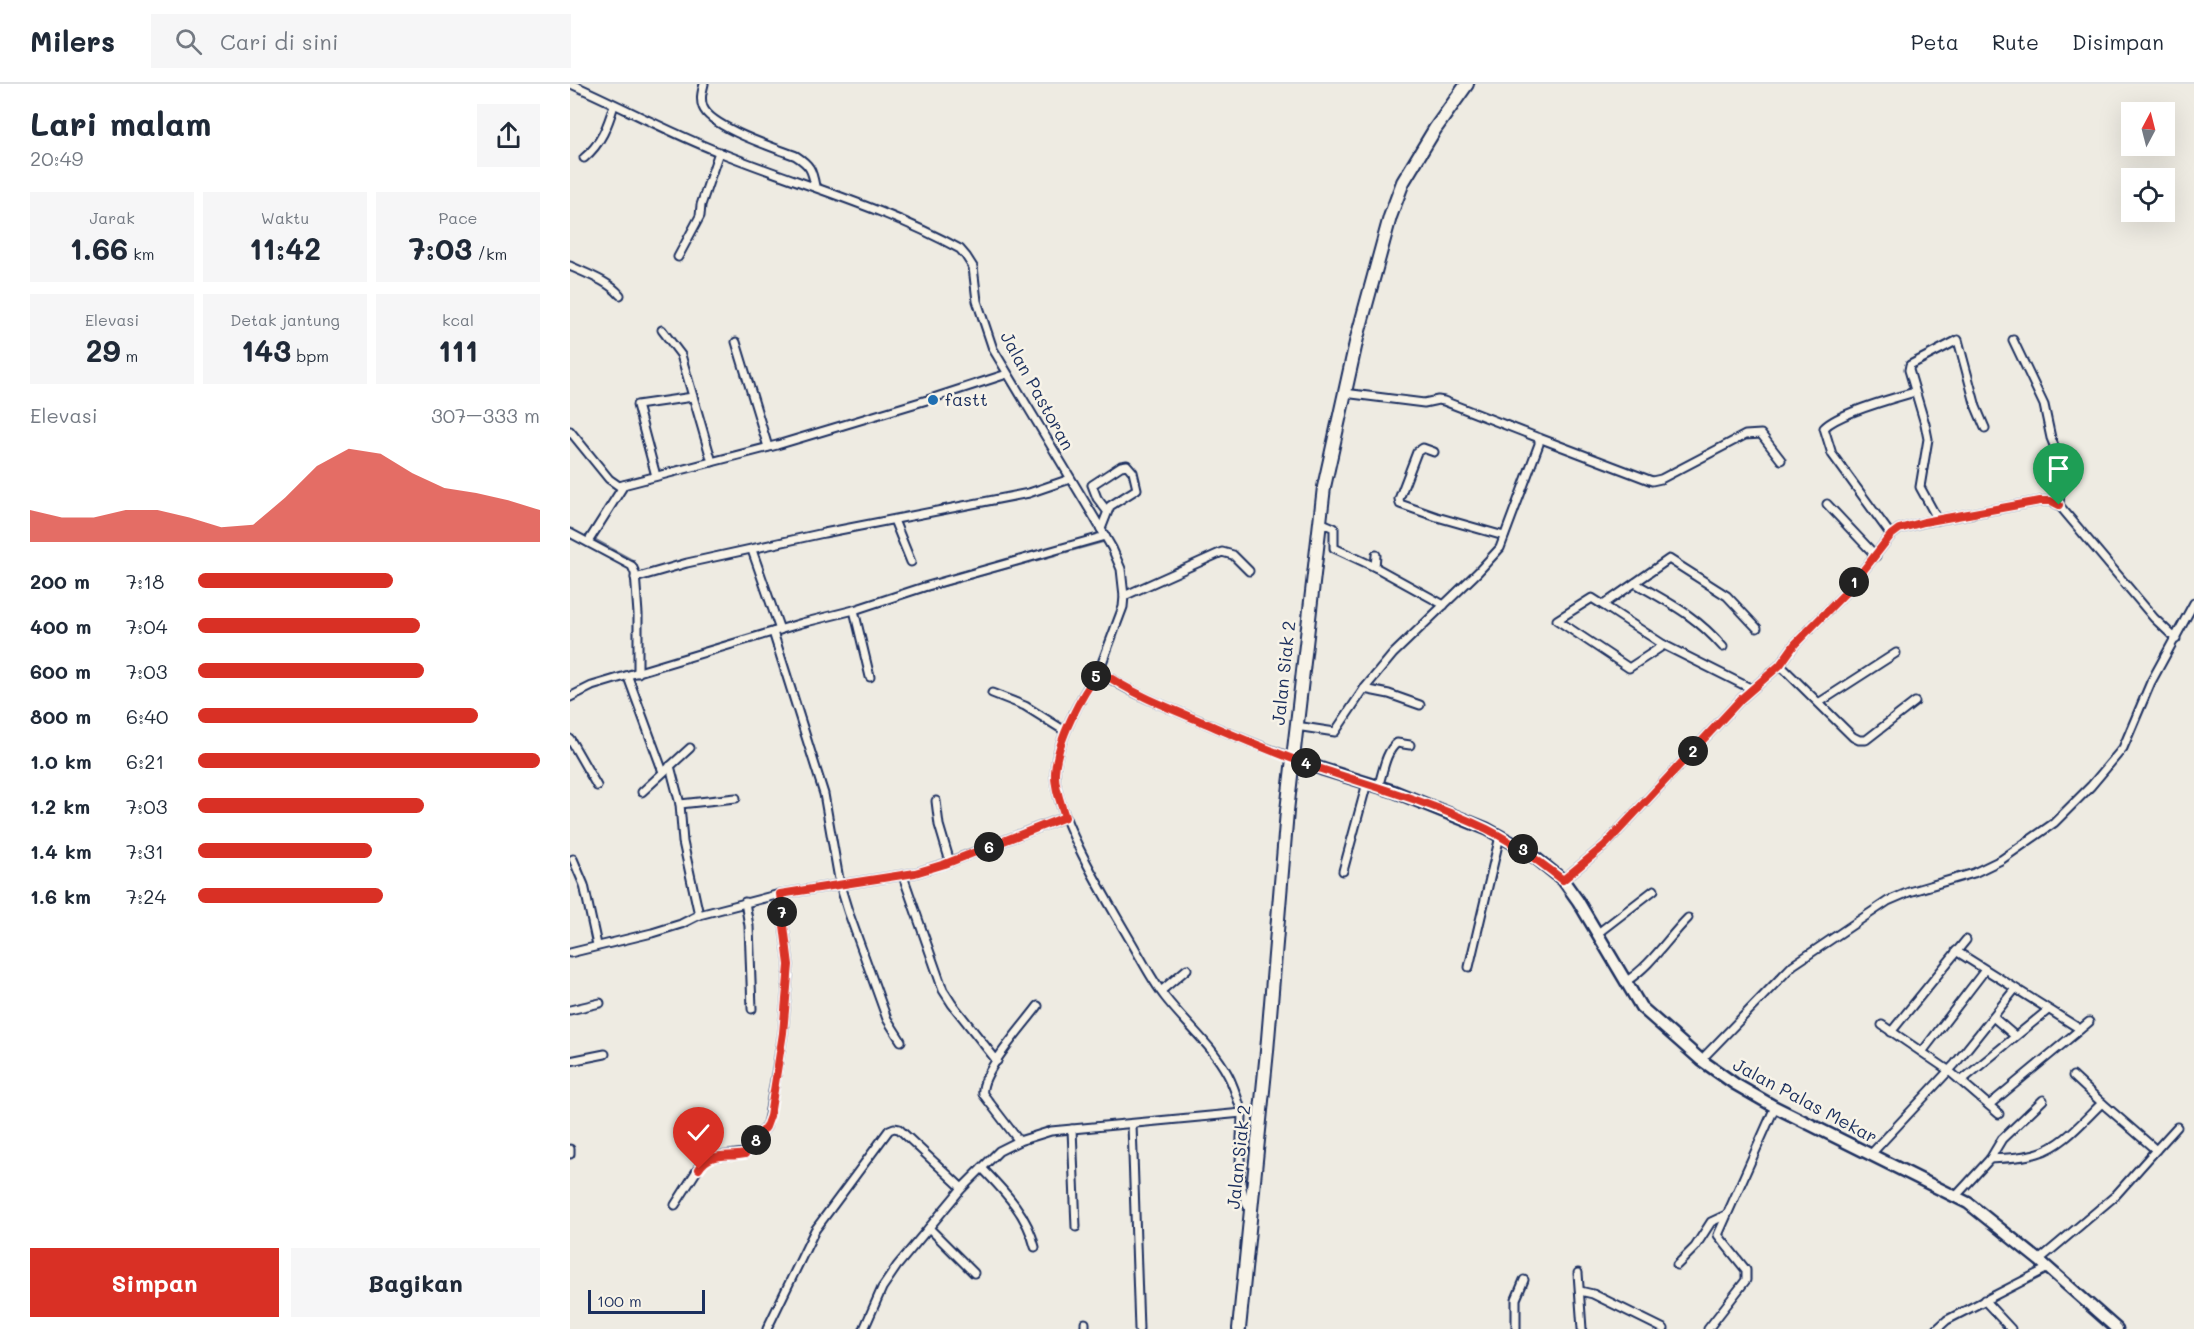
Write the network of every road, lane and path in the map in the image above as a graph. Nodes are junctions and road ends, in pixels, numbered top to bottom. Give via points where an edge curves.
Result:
1 (571, 84) edge
2 (704, 84) edge
3 (1467, 84) edge
4 (614, 105) junction
5 (719, 152) junction
6 (584, 158) dead end
7 (815, 186) junction
8 (678, 257) dead end
9 (570, 266) edge
10 (620, 296) dead end
11 (662, 330) dead end
12 (2013, 340) dead end
13 (736, 342) dead end
14 (1007, 374) junction
15 (1915, 392) junction
16 (1344, 393) junction
17 (693, 397) junction
18 (1985, 428) dead end
19 (572, 436) edge
20 (1539, 438) junction
21 (768, 447) junction
22 (1434, 452) dead end
23 (1781, 460) dead end
24 (712, 462) junction
25 (656, 476) junction
26 (1070, 479) junction
27 (624, 485) junction
28 (1827, 504) dead end
29 (2059, 505) junction
30 (1107, 511) junction
31 (894, 520) junction
32 (1938, 520) junction
33 (1320, 522) junction
34 (570, 533) edge
35 (1103, 533) junction
36 (1891, 535) junction
37 (1504, 536) junction
38 (588, 542) junction
39 (752, 550) junction
40 (1376, 555) dead end
41 (1876, 556) junction
42 (911, 562) dead end
43 (1375, 567) junction
44 (1249, 571) dead end
45 (635, 578) junction
46 (1635, 583) junction
47 (1124, 596) junction
48 (2194, 603) edge
49 (1444, 605) junction
50 (1604, 605) junction
51 (854, 610) junction
52 (1756, 628) dead end
53 (776, 631) junction
54 (2176, 639) junction
55 (1664, 645) junction
56 (1723, 647) dead end
57 (1896, 653) dead end
58 (1780, 665) junction
59 (1100, 671) junction
60 (638, 673) junction
61 (628, 676) junction
62 (870, 677) dead end
63 (1364, 689) junction
64 (1752, 689) junction
65 (992, 693) dead end
66 (570, 698) edge
67 (1820, 702) junction
68 (1915, 702) dead end
69 (1420, 705) dead end
70 (1296, 726) junction
71 (1065, 731) junction
72 (570, 740) edge
73 (1410, 745) dead end
74 (690, 748) dead end
75 (1293, 758) junction
76 (670, 766) junction
77 (663, 772) junction
78 (1366, 783) junction
79 (597, 786) dead end
80 (1378, 787) junction
81 (642, 792) dead end
82 (736, 798) dead end
83 (936, 801) dead end
84 (680, 804) junction
85 (1065, 817) junction
86 (1500, 836) junction
87 (573, 859) dead end
88 (950, 862) junction
89 (1343, 871) dead end
90 (903, 876) junction
91 (1563, 880) junction
92 (840, 885) junction
93 (1654, 890) dead end
94 (780, 894) junction
95 (745, 902) junction
96 (699, 915) junction
97 (1688, 918) dead end
98 (1598, 933) junction
99 (1966, 940) dead end
100 (597, 945) junction
101 (1956, 951) junction
102 (570, 953) edge
103 (1469, 967) dead end
104 (1187, 969) dead end
105 (1985, 970) junction
106 (1625, 982) junction
107 (2015, 989) junction
108 (1161, 991) junction
109 (600, 1003) dead end
110 (1038, 1006) dead end
111 (752, 1009) dead end
112 (570, 1010) edge
113 (2048, 1010) junction
114 (1994, 1017) junction
115 (2089, 1022) dead end
116 (1882, 1025) dead end
117 (2080, 1029) junction
118 (1892, 1032) junction
119 (2015, 1036) junction
120 (901, 1041) dead end
121 (1922, 1052) junction
122 (605, 1054) dead end
123 (1701, 1060) junction
124 (570, 1061) edge
125 (996, 1061) junction
126 (1948, 1070) junction
127 (2073, 1077) dead end
128 (1961, 1081) junction
129 (2043, 1100) dead end
130 (2102, 1103) junction
131 (1989, 1105) junction
132 (1775, 1107) junction
133 (1242, 1113) junction
134 (1999, 1114) dead end
135 (1132, 1125) junction
136 (2177, 1127) dead end
137 (1072, 1129) junction
138 (1019, 1141) junction
139 (570, 1149) edge
140 (2156, 1150) junction
141 (570, 1154) edge
142 (1871, 1154) junction
143 (1990, 1159) junction
144 (982, 1168) junction
145 (962, 1188) junction
146 (1956, 1196) junction
147 (675, 1205) dead end
148 (1251, 1214) junction
149 (1726, 1215) junction
150 (1077, 1227) dead end
151 (929, 1228) junction
152 (1035, 1247) dead end
153 (2039, 1260) junction
154 (1677, 1265) dead end
155 (2049, 1268) junction
156 (974, 1273) dead end
157 (1578, 1273) dead end
158 (1524, 1280) dead end
159 (1580, 1291) junction
160 (1984, 1300) junction
161 (767, 1329) edge
162 (864, 1329) edge
163 (1139, 1329) edge
164 (1239, 1329) edge
165 (1516, 1329) edge
166 (1582, 1329) edge
167 (1664, 1329) edge
168 (1708, 1329) edge
169 (1938, 1329) edge
170 (2011, 1329) edge
171 (2117, 1329) edge

1 - 4 street, Jalan Pastoran
2 - 7 street via 703,110 729,129 804,161 812,170
3 - 16 highway, Jalan Siak 2 via 1434,129 1403,182 1390,217
4 - 5 street, Jalan Pastoran
4 - 6 street via 608,125
5 - 7 street, Jalan Pastoran
5 - 8 street via 700,216
7 - 14 street, Jalan Pastoran via 894,216 960,249 972,267 983,321
9 - 10 street via 615,289
11 - 17 street via 681,355
12 - 29 street via 2044,405 2059,458
13 - 21 street
14 - 21 street
14 - 26 street, Jalan Pastoran
15 - 18 street via 1910,365 1958,340
15 - 32 street via 1928,439 1920,487
15 - 36 street via 1867,406 1824,428 1832,454
16 - 20 street via 1424,404 1444,401
16 - 33 highway, Jalan Siak 2
17 - 24 street
17 - 25 street via 637,405
19 - 27 street via 614,484
20 - 23 street via 1652,481 1754,433 1761,434
20 - 37 street
21 - 24 street
22 - 37 street via 1423,448 1417,452 1400,504
24 - 25 street
25 - 27 street
26 - 31 street via 1029,493
26 - 35 street, Jalan Pastoran
27 - 38 street
28 - 41 street
29 - 32 street via 2040,501
29 - 54 street
30 - 30 street via 1137,489 1127,465 1092,485
30 - 35 street
31 - 39 street
31 - 42 street
32 - 36 street via 1899,529
33 - 43 street via 1334,528 1334,548
33 - 70 highway, Jalan Siak 2
34 - 38 street
35 - 47 street, Jalan Pastoran via 1121,569
35 - 51 street
36 - 41 street
37 - 49 street via 1500,548
38 - 45 street via 628,563
39 - 45 street
39 - 53 street
40 - 43 street
41 - 58 street
43 - 49 street
44 - 47 street via 1233,555 1222,552
45 - 60 street
46 - 50 street
46 - 52 street via 1669,559 1727,596
46 - 56 street via 1693,617
47 - 59 street, Jalan Pastoran
48 - 54 street
49 - 63 street via 1393,654
50 - 55 street
50 - 55 street via 1592,598 1557,620 1629,668
51 - 53 street
51 - 62 street
53 - 60 street
53 - 92 street via 824,794
54 - 123 street via 2151,682 2123,748 2054,823 2001,860 1974,873 1888,901 1794,965
55 - 64 street
57 - 67 street
58 - 64 street
58 - 67 street
59 - 71 street, Jalan Pastoran
59 - 75 street via 1150,700
60 - 61 street
61 - 66 street via 592,686
61 - 77 street
63 - 69 street
63 - 70 street via 1335,732
64 - 91 street via 1605,845
65 - 71 street via 1025,706
67 - 68 street via 1859,740 1866,740
70 - 75 highway, Jalan Siak 2
71 - 85 street, Jalan Pastoran via 1055,774
72 - 79 street
73 - 80 street via 1393,745
74 - 76 street
75 - 78 main road, Jalan Palas Mekar
75 - 148 highway, Jalan Siak 2
76 - 77 street
76 - 84 street
77 - 81 street
78 - 80 main road, Jalan Palas Mekar
78 - 89 street
80 - 86 main road, Jalan Palas Mekar
82 - 84 street
83 - 88 street
84 - 96 street via 683,842
85 - 88 street
85 - 108 street, Jalan Pastoran
86 - 91 main road, Jalan Palas Mekar via 1527,851
86 - 103 street
87 - 100 street via 584,885
88 - 90 street
90 - 92 street
90 - 125 street via 944,990
91 - 98 main road, Jalan Palas Mekar
92 - 94 street
92 - 120 street via 887,1019
93 - 98 street
94 - 95 street
94 - 147 street via 789,965 770,1116 745,1154 706,1159
95 - 96 street
95 - 111 street
96 - 100 street via 652,933
97 - 106 street via 1653,958
98 - 106 main road, Jalan Palas Mekar
99 - 101 street
100 - 102 street
101 - 105 street
101 - 118 street
104 - 108 street
105 - 107 street
105 - 121 street
106 - 123 main road, Jalan Palas Mekar via 1651,1018
107 - 113 street
107 - 114 street
108 - 133 street, Jalan Pastoran via 1221,1064
109 - 112 street
110 - 125 street
113 - 117 street
113 - 119 street
114 - 119 street
114 - 126 street
115 - 117 street
116 - 118 street
117 - 131 street
118 - 121 street
119 - 128 street
121 - 126 street
122 - 124 street
123 - 132 main road, Jalan Palas Mekar
125 - 138 street via 985,1078 983,1094
126 - 128 street
126 - 142 street
127 - 130 street
128 - 131 street
129 - 143 street via 2002,1139
130 - 140 street
130 - 143 street via 2049,1149
131 - 134 street
132 - 142 main road, Jalan Palas Mekar
132 - 149 street
133 - 135 street
133 - 148 street via 1241,1185
135 - 137 street
135 - 163 street
136 - 140 street
137 - 138 street
137 - 150 street
138 - 144 street via 999,1151
139 - 141 street
140 - 153 street via 2115,1196
142 - 146 main road, Jalan Palas Mekar
143 - 146 street
144 - 145 street
144 - 152 street via 1028,1223
145 - 151 street
145 - 161 street via 898,1130 889,1130 815,1230
146 - 153 main road, Jalan Palas Mekar
148 - 164 highway, Jalan Siak 2
149 - 154 street via 1711,1222
149 - 168 street via 1719,1238 1747,1275
151 - 156 street
151 - 162 street via 882,1288
153 - 155 main road, Jalan Palas Mekar
155 - 160 street
155 - 171 main road, Jalan Palas Mekar
157 - 159 street
158 - 165 street via 1516,1299
159 - 166 street
159 - 167 street
160 - 169 street
160 - 170 street

